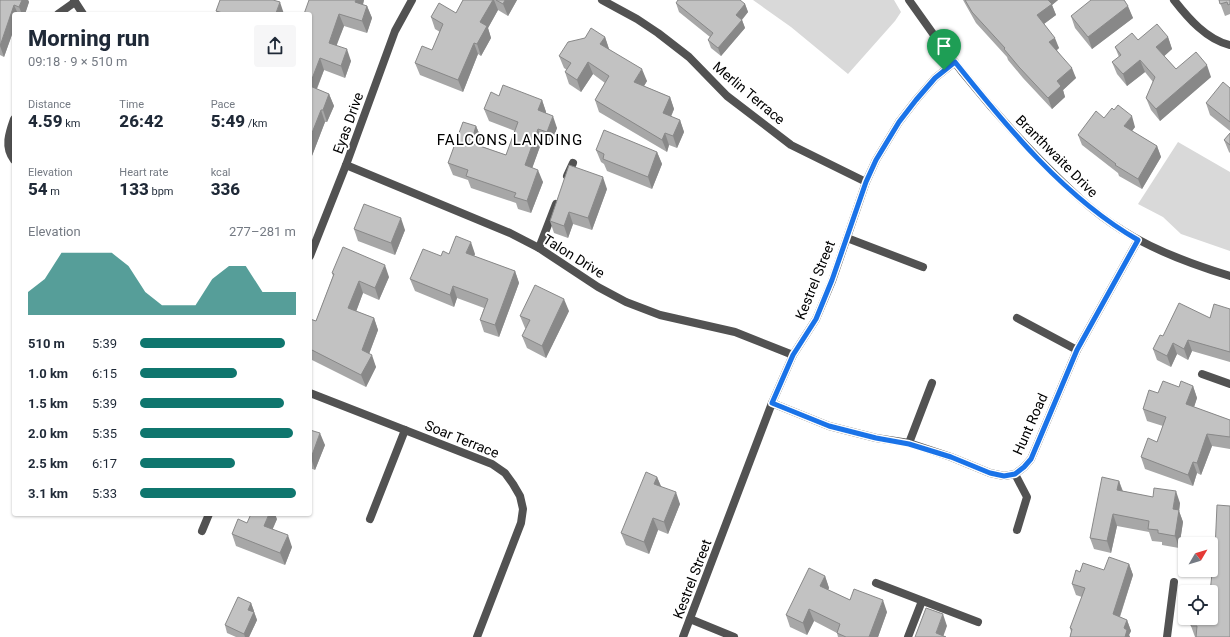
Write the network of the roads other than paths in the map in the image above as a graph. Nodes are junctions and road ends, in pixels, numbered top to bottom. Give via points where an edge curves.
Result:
1 (412, 0) edge
2 (602, 0) edge
3 (909, 0) edge
4 (1174, 0) edge
5 (75, 1) edge
6 (61, 12) edge
7 (82, 12) edge
8 (1230, 45) edge
9 (955, 62) junction
10 (12, 125) edge
11 (12, 156) edge
12 (573, 163) dead end
13 (346, 165) junction
14 (866, 182) junction
15 (564, 184) edge
16 (558, 198) edge
17 (847, 238) junction
18 (1138, 240) junction
19 (538, 248) junction
20 (312, 250) edge
21 (923, 267) dead end
22 (1230, 276) edge
23 (1017, 318) dead end
24 (1077, 350) junction
25 (793, 355) junction
26 (1202, 374) dead end
27 (932, 383) dead end
28 (1230, 384) edge
29 (312, 394) edge
30 (772, 403) junction
31 (405, 430) junction
32 (909, 444) junction
33 (1015, 474) junction
34 (208, 516) edge
35 (370, 519) dead end
36 (1017, 530) dead end
37 (202, 531) dead end
38 (1174, 582) dead end
39 (876, 583) dead end
40 (922, 601) junction
41 (690, 620) junction
42 (978, 622) dead end
43 (477, 637) edge
44 (683, 637) edge
45 (734, 637) edge
46 (908, 637) edge
47 (1167, 637) edge

1 - 13 street, Eyas Drive via 396,31
2 - 14 street, Merlin Terrace via 658,33 689,57 727,96 791,145
3 - 9 street, Branthwaite Drive
4 - 8 street via 1192,22 1209,36
5 - 6 street
5 - 7 street
9 - 14 street, Kestrel Street via 935,78 899,122
9 - 18 street, Branthwaite Drive via 1007,125 1054,174 1103,217
10 - 11 street via 8,144
12 - 15 street
13 - 19 street, Talon Drive via 510,233
13 - 20 street, Eyas Drive
14 - 17 street, Kestrel Street
16 - 19 street
17 - 21 street
17 - 25 street, Kestrel Street via 816,319
18 - 22 street, Branthwaite Drive
18 - 24 street, Hunt Road
19 - 25 street, Talon Drive via 626,302 660,315 735,332
23 - 24 street
24 - 33 street, Hunt Road via 1031,459
25 - 30 street, Kestrel Street
26 - 28 street
27 - 32 street
29 - 31 street, Soar Terrace
30 - 32 street, Hunt Road via 829,426
30 - 41 street, Kestrel Street
31 - 35 street
31 - 43 street, Soar Terrace via 492,464 505,472 520,496 523,509 521,523
32 - 33 street, Hunt Road via 990,473 1004,476
33 - 36 street via 1027,497
34 - 37 street
38 - 47 street
39 - 40 street
40 - 42 street
40 - 46 street
41 - 44 street, Kestrel Street
41 - 45 street

